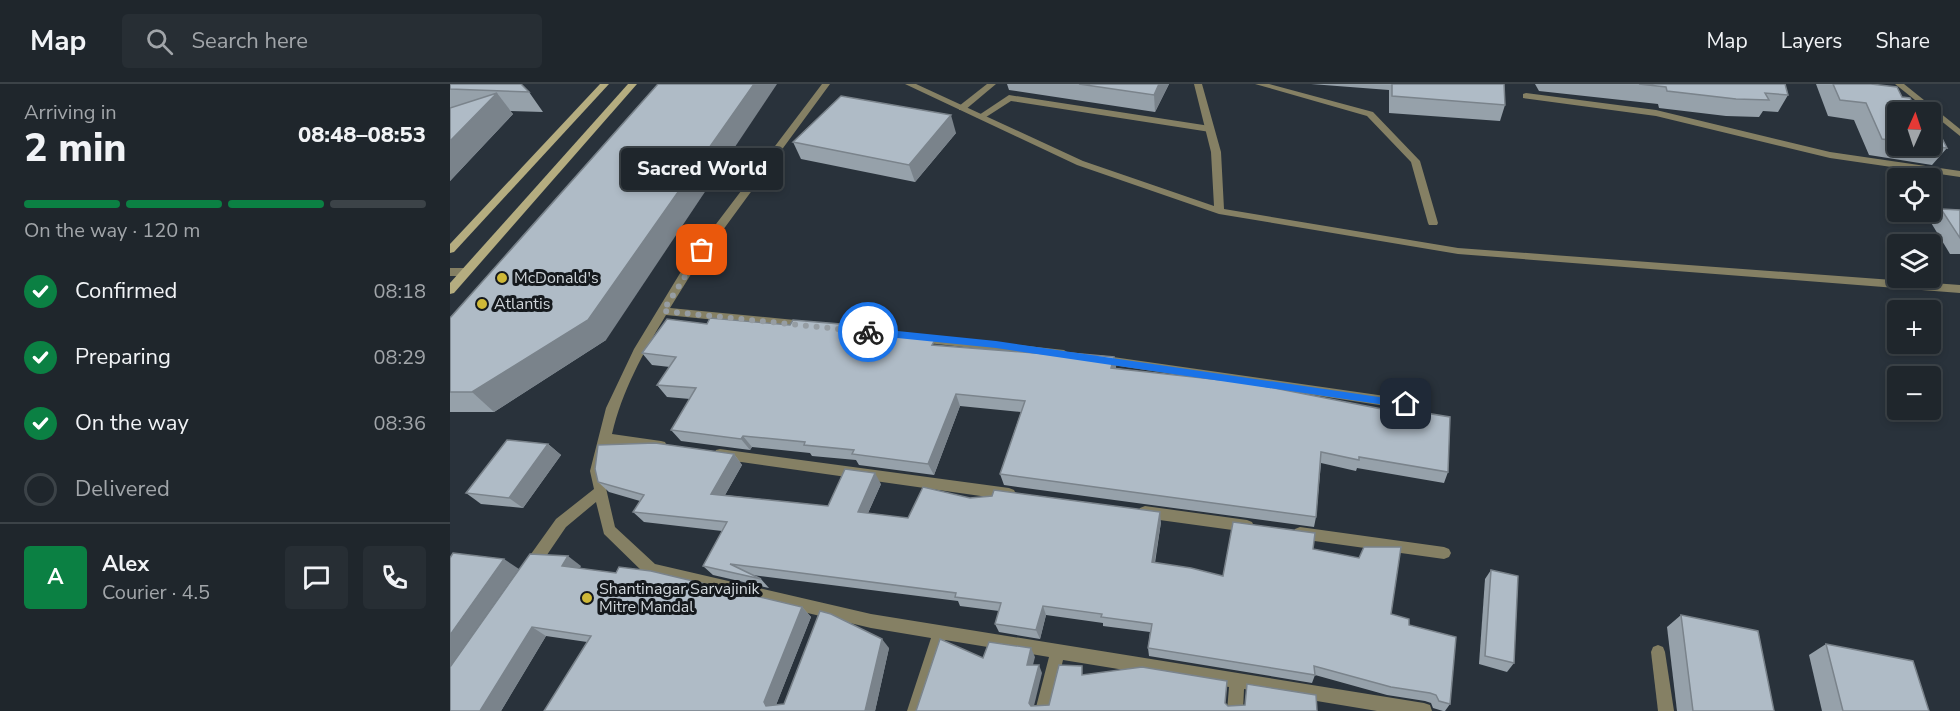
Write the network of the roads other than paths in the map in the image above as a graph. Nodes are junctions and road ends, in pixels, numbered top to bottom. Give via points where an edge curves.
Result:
1 (605, 84) edge
2 (633, 84) edge
3 (826, 84) edge
4 (909, 84) edge
5 (992, 84) edge
6 (1198, 84) edge
7 (1259, 84) edge
8 (1899, 84) edge
9 (1887, 90) edge
10 (1910, 93) junction
11 (1526, 96) dead end
12 (962, 108) junction
13 (980, 117) junction
14 (1210, 129) junction
15 (1960, 133) edge
16 (1960, 174) edge
17 (1219, 210) junction
18 (1432, 223) dead end
19 (450, 250) edge
20 (450, 272) edge
21 (466, 272) junction
22 (1960, 289) edge
23 (450, 290) edge
24 (663, 311) junction
25 (1406, 404) dead end
26 (605, 438) junction
27 (676, 448) edge
28 (711, 453) edge
29 (601, 491) junction
30 (1019, 495) edge
31 (1137, 511) edge
32 (1255, 527) edge
33 (1291, 532) edge
34 (1444, 553) dead end
35 (522, 580) edge
36 (940, 632) junction
37 (1058, 651) junction
38 (1658, 652) dead end
39 (1237, 680) junction
40 (915, 711) edge
41 (1043, 711) edge
42 (1235, 711) edge
43 (1424, 711) edge
44 (1666, 711) edge

1 - 19 main road
2 - 21 main road
3 - 24 street via 688,268
4 - 12 street
5 - 12 street
6 - 14 street
7 - 18 street via 1370,114 1415,161
8 - 10 street
9 - 10 street
10 - 15 street
11 - 16 street via 1656,113 1830,155
12 - 13 street
13 - 14 street via 1009,98
13 - 17 street via 1080,163
14 - 17 street via 1216,152
17 - 22 street via 1458,251
20 - 21 street
21 - 23 main road
24 - 25 street via 996,345
24 - 26 street via 616,399
26 - 27 street
26 - 29 street via 596,471
28 - 30 street
29 - 35 street via 561,523
29 - 36 street via 609,530 651,570 821,615
31 - 32 street
33 - 34 street
36 - 37 street
36 - 40 street
37 - 39 street
37 - 41 street
38 - 44 street
39 - 42 street
39 - 43 street

